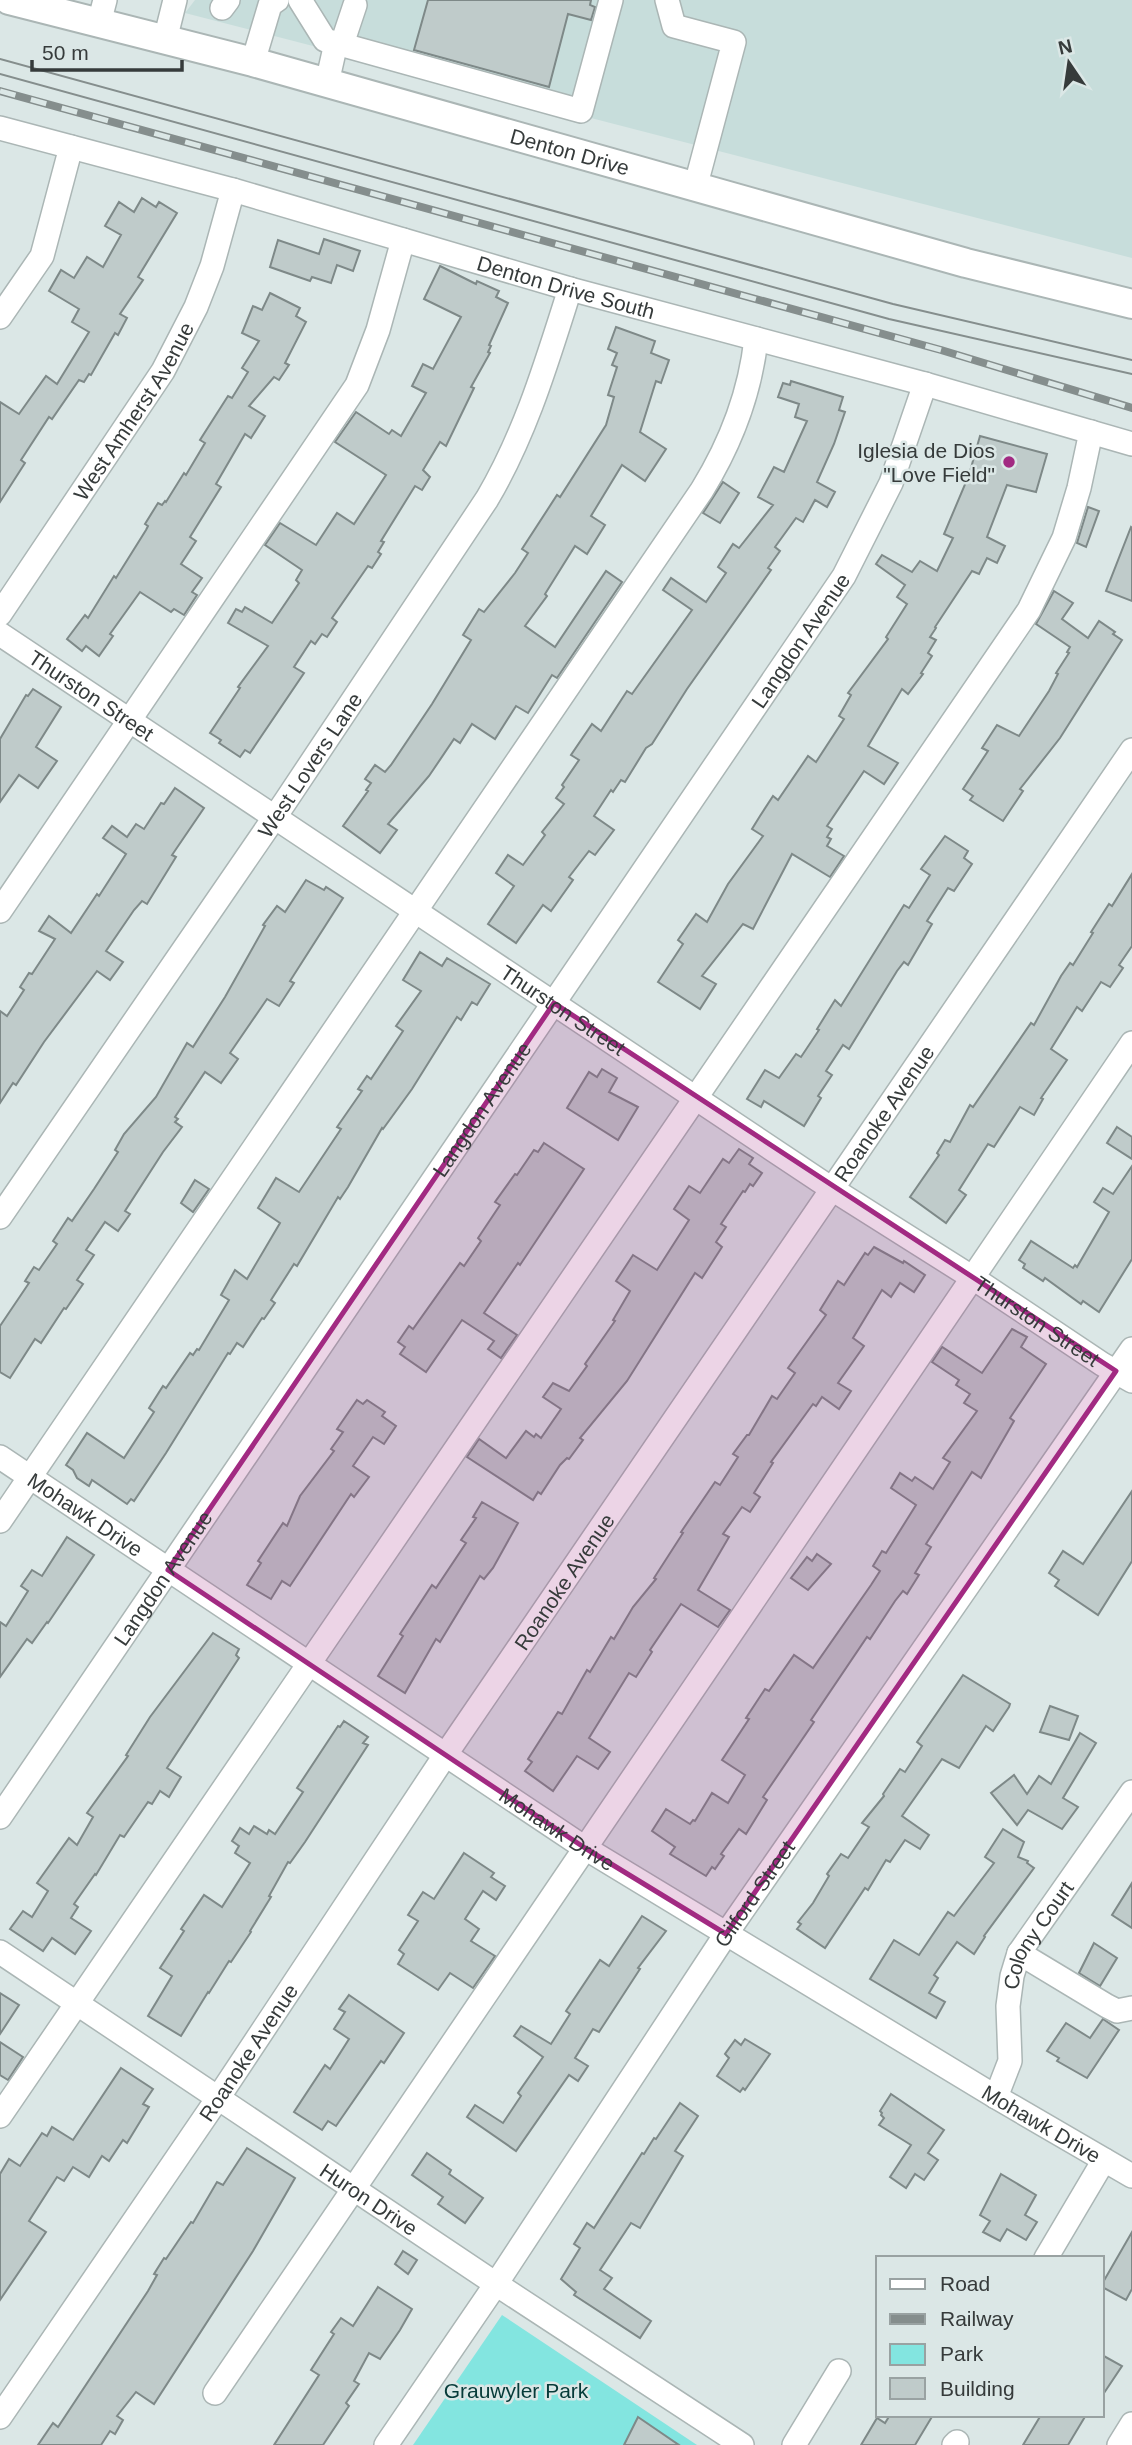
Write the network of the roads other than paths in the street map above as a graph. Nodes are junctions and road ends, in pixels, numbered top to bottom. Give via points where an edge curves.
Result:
1 (9, 0) edge
2 (174, 0) edge
3 (277, 0) edge
4 (300, 0) edge
5 (611, 0) edge
6 (667, 0) edge
7 (43, 4) edge
8 (355, 5) dead end
9 (102, 12) edge
10 (165, 40) junction
11 (338, 46) junction
12 (253, 62) junction
13 (327, 83) junction
14 (0, 128) edge
15 (71, 147) junction
16 (695, 188) junction
17 (233, 190) junction
18 (402, 240) junction
19 (570, 289) junction
20 (1132, 304) edge
21 (0, 317) edge
22 (757, 339) junction
23 (925, 384) junction
24 (1091, 432) junction
25 (1132, 444) edge
26 (0, 614) edge
27 (0, 634) edge
28 (130, 721) junction
29 (1132, 750) edge
30 (274, 817) junction
31 (0, 911) edge
32 (416, 911) junction
33 (554, 1003) junction
34 (1132, 1043) edge
35 (695, 1097) junction
36 (832, 1189) junction
37 (0, 1217) edge
38 (973, 1278) junction
39 (1132, 1349) edge
40 (1124, 1376) edge
41 (0, 1457) edge
42 (30, 1477) junction
43 (0, 1521) edge
44 (168, 1570) junction
45 (308, 1663) junction
46 (446, 1754) junction
47 (1132, 1792) edge
48 (0, 1816) edge
49 (585, 1848) junction
50 (726, 1934) junction
51 (0, 1952) edge
52 (1019, 1953) junction
53 (76, 2003) junction
54 (1132, 2008) edge
55 (996, 2097) junction
56 (218, 2098) junction
57 (0, 2116) edge
58 (1104, 2160) junction
59 (1132, 2176) edge
60 (353, 2188) junction
61 (1047, 2256) edge
62 (496, 2284) junction
63 (839, 2371) dead end
64 (215, 2393) dead end
65 (0, 2417) edge
66 (1132, 2424) edge
67 (386, 2445) edge
68 (742, 2445) edge
69 (794, 2445) edge
70 (1119, 2445) edge

1 - 7 main road, Denton Drive
2 - 10 street
3 - 12 street via 270,5
4 - 11 street via 326,40
5 - 11 street via 581,111
6 - 16 street via 674,26 734,42
7 - 9 main road, Denton Drive
8 - 11 street
9 - 10 main road, Denton Drive
10 - 12 main road, Denton Drive
11 - 13 street
12 - 13 main road, Denton Drive
13 - 16 main road, Denton Drive
14 - 15 street, Denton Drive South
15 - 17 street, Denton Drive South
15 - 21 street via 43,256
16 - 20 main road, Denton Drive
17 - 18 street, Denton Drive South
17 - 26 street, West Amherst Avenue via 212,266 163,371
18 - 19 street, Denton Drive South
18 - 28 street via 379,331 357,385
19 - 22 street, Denton Drive South
19 - 30 street, West Lovers Lane via 529,414 506,467
22 - 23 street, Denton Drive South
22 - 32 street via 745,397 719,463
23 - 24 street, Denton Drive South
23 - 33 street, Langdon Avenue via 891,483 844,576
24 - 25 street, Denton Drive South
24 - 35 street via 1064,538 1029,610
27 - 28 street, Thurston Street
28 - 30 street, Thurston Street
28 - 31 street
29 - 36 street, Roanoke Avenue
30 - 32 street, Thurston Street
30 - 37 street, West Lovers Lane
32 - 33 street, Thurston Street
32 - 42 street
33 - 35 street, Thurston Street
33 - 44 street, Langdon Avenue
34 - 38 street
35 - 36 street, Thurston Street
35 - 45 street
36 - 38 street, Thurston Street
36 - 46 street, Roanoke Avenue
38 - 40 street, Thurston Street
38 - 49 street
39 - 40 street, Gilford Street
40 - 50 street, Gilford Street
41 - 42 street, Mohawk Drive
42 - 43 street
42 - 44 street, Mohawk Drive
44 - 45 street, Mohawk Drive
44 - 48 street, Langdon Avenue
45 - 46 street, Mohawk Drive
45 - 53 street
46 - 49 street, Mohawk Drive
46 - 56 street, Roanoke Avenue
47 - 52 street, Colony Court
49 - 50 street, Mohawk Drive
49 - 60 street
50 - 55 street, Mohawk Drive
50 - 62 street, Gilford Street
51 - 53 street, Huron Drive
52 - 54 street via 1117,2011
52 - 55 street, Colony Court via 1008,2006 1010,2061
53 - 56 street, Huron Drive
53 - 57 street
55 - 58 street, Mohawk Drive
56 - 60 street, Huron Drive
56 - 65 street, Roanoke Avenue
58 - 59 street, Mohawk Drive
58 - 61 street
60 - 62 street, Huron Drive
60 - 64 street
62 - 67 street, Gilford Street
62 - 68 street, Huron Drive
63 - 69 street
66 - 70 street

